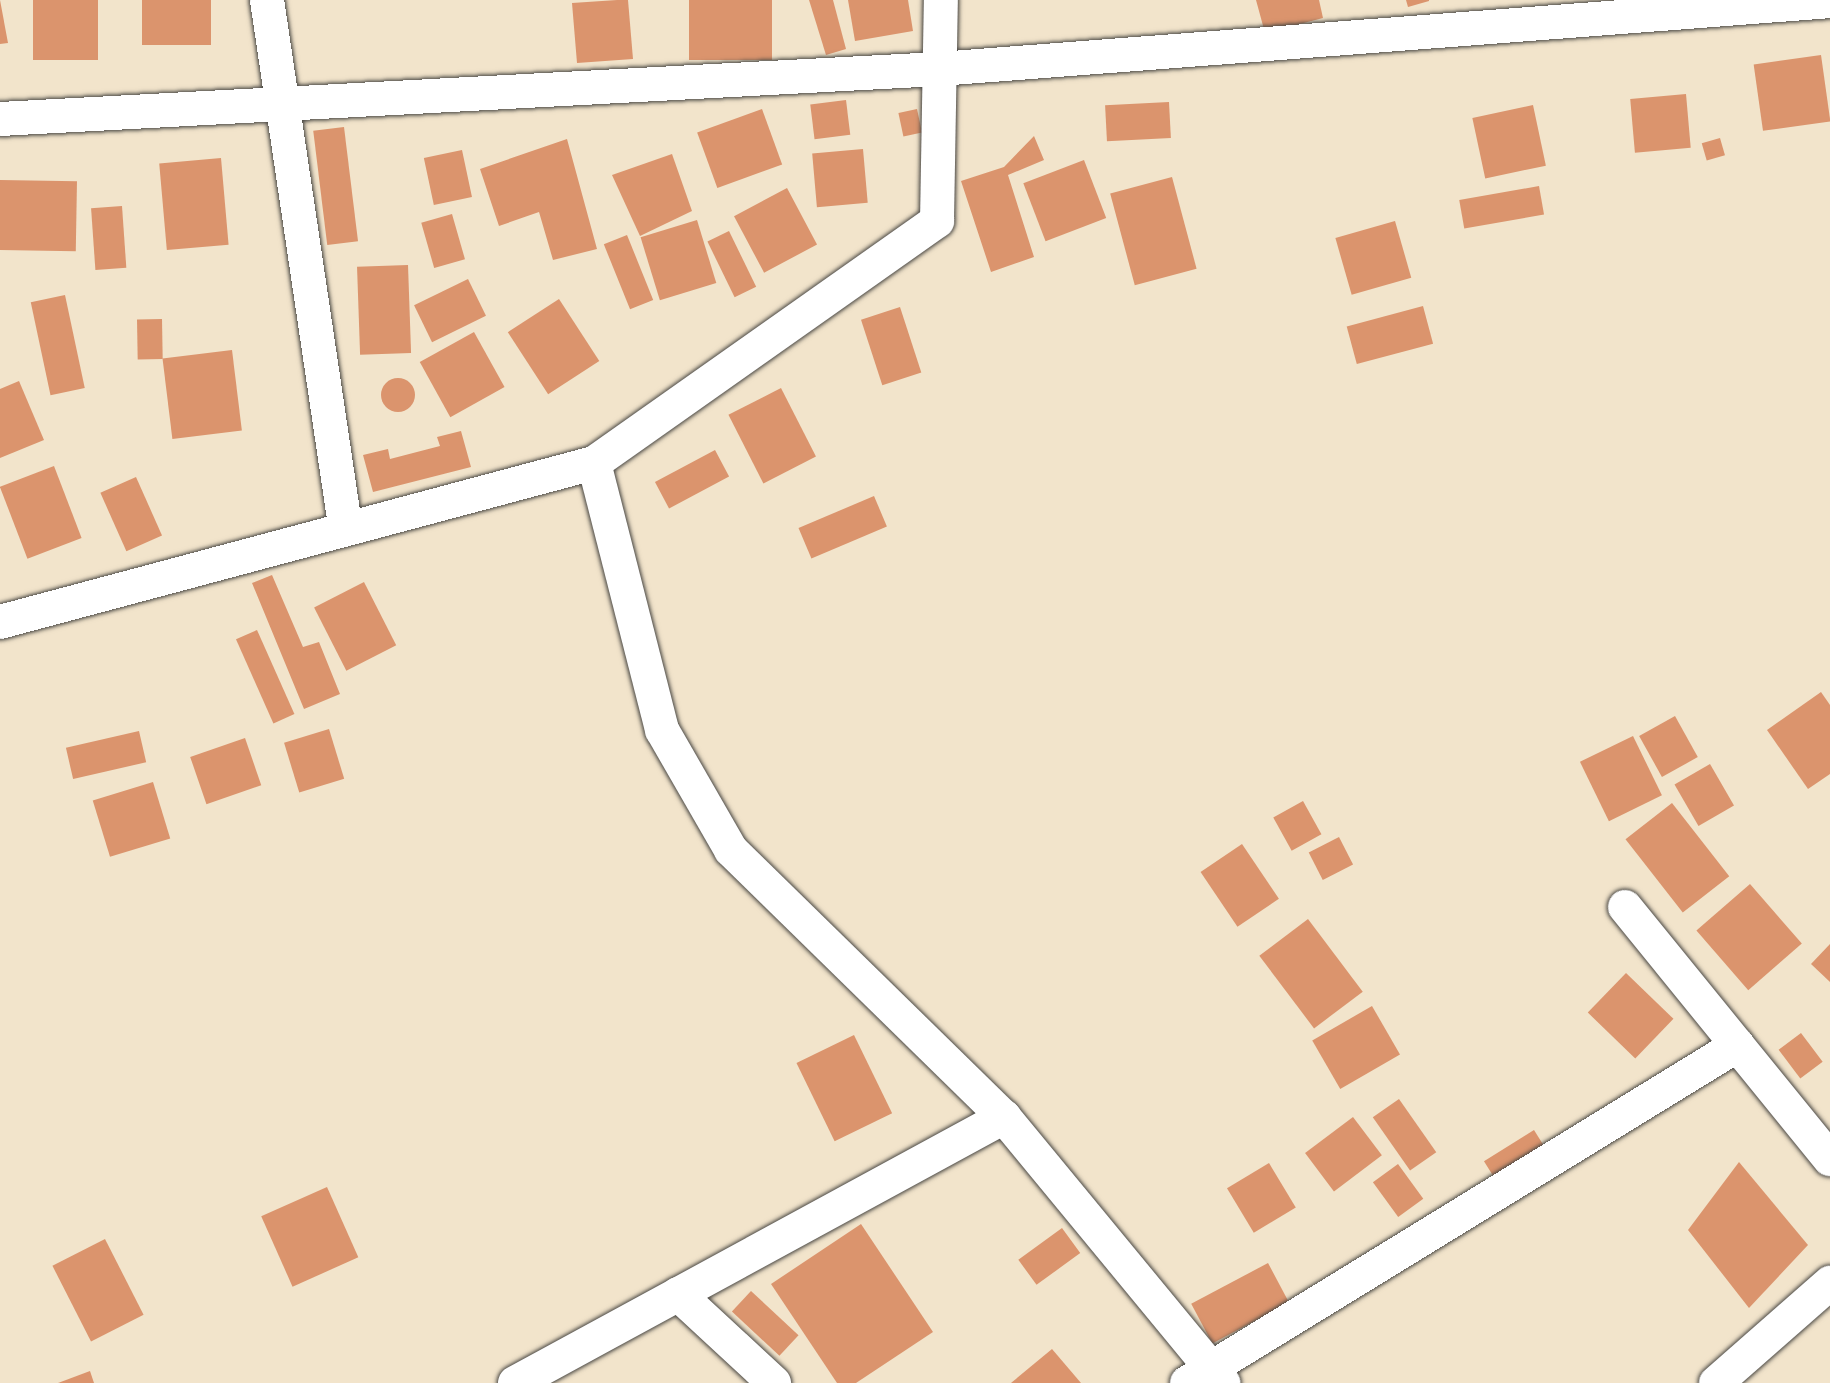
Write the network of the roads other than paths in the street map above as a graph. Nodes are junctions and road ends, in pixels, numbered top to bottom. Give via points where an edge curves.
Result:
1 (267, 0) edge
2 (941, 0) edge
3 (1830, 1) edge
4 (939, 69) junction
5 (285, 104) junction
6 (0, 119) edge
7 (594, 463) junction
8 (345, 525) junction
9 (0, 622) edge
10 (1625, 907) dead end
11 (1738, 1045) junction
12 (1004, 1117) junction
13 (1830, 1159) edge
14 (1830, 1283) edge
15 (678, 1294) junction
16 (1207, 1378) edge
17 (515, 1383) edge
18 (774, 1383) edge
19 (1716, 1383) edge

1 - 5 street
2 - 4 street
3 - 4 street
4 - 5 street
4 - 7 street via 937,221
5 - 6 street
5 - 8 street
7 - 8 street
7 - 12 street via 662,730 731,850
8 - 9 street
10 - 11 street
11 - 13 street
11 - 16 street
12 - 15 street
12 - 16 street
14 - 19 street
15 - 17 street
15 - 18 street

